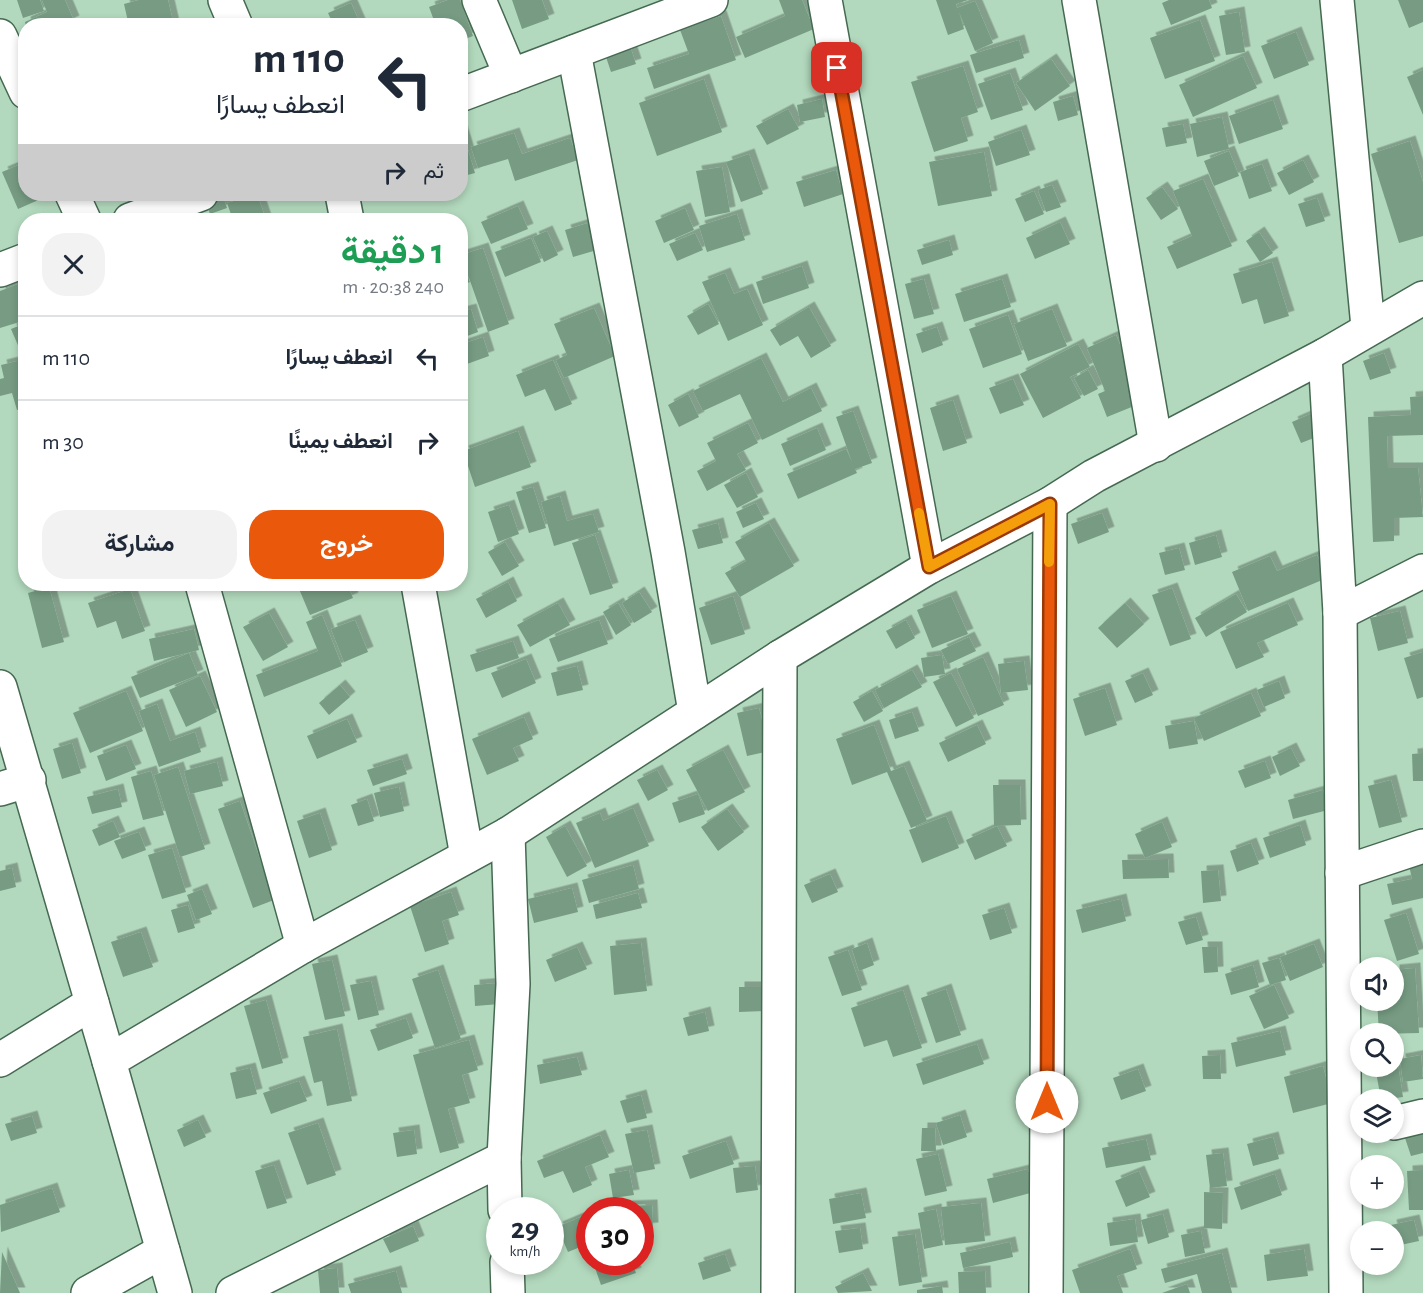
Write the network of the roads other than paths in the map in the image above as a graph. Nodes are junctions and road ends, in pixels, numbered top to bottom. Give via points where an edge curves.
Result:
1 (225, 0) edge
2 (479, 0) edge
3 (711, 0) edge
4 (825, 0) edge
5 (1078, 0) edge
6 (1337, 0) edge
7 (233, 18) edge
8 (0, 36) edge
9 (574, 52) junction
10 (18, 75) edge
11 (511, 76) junction
12 (468, 92) edge
13 (182, 201) edge
14 (149, 213) edge
15 (18, 263) edge
16 (0, 270) edge
17 (1423, 298) edge
18 (1368, 327) junction
19 (1325, 355) junction
20 (1156, 445) junction
21 (1050, 504) junction
22 (929, 567) junction
23 (1423, 572) edge
24 (204, 591) edge
25 (418, 591) edge
26 (1340, 613) junction
27 (780, 657) junction
28 (0, 687) edge
29 (695, 712) junction
30 (15, 784) edge
31 (508, 834) junction
32 (1423, 846) edge
33 (467, 856) junction
34 (1342, 873) junction
35 (303, 946) junction
36 (92, 1004) junction
37 (0, 1060) edge
38 (110, 1061) junction
39 (1350, 1089) edge
40 (1423, 1116) edge
41 (1404, 1121) edge
42 (1352, 1143) edge
43 (504, 1158) junction
44 (505, 1197) edge
45 (163, 1251) junction
46 (507, 1275) edge
47 (88, 1293) edge
48 (176, 1293) edge
49 (233, 1293) edge
50 (508, 1293) edge
51 (778, 1293) edge
52 (1046, 1293) edge
53 (1346, 1293) edge

1 - 7 street
2 - 11 street
3 - 9 street
4 - 22 street
5 - 20 street
6 - 18 street
8 - 10 street
9 - 11 street
9 - 29 street
11 - 12 street
13 - 14 street
15 - 16 street
17 - 18 street
18 - 19 street
19 - 20 street
19 - 26 street
20 - 21 street
21 - 22 street
21 - 52 street
22 - 27 street
23 - 26 street
24 - 35 street
25 - 33 street
26 - 34 street
27 - 29 street
27 - 51 street
28 - 30 street
29 - 31 street
30 - 36 street
31 - 33 street
31 - 43 street via 513,984
32 - 34 street
33 - 35 street
34 - 39 street
35 - 38 street
36 - 37 street
36 - 38 street
38 - 45 street
40 - 41 street
42 - 53 street
43 - 44 street
43 - 49 street
45 - 47 street
45 - 48 street
46 - 50 street

